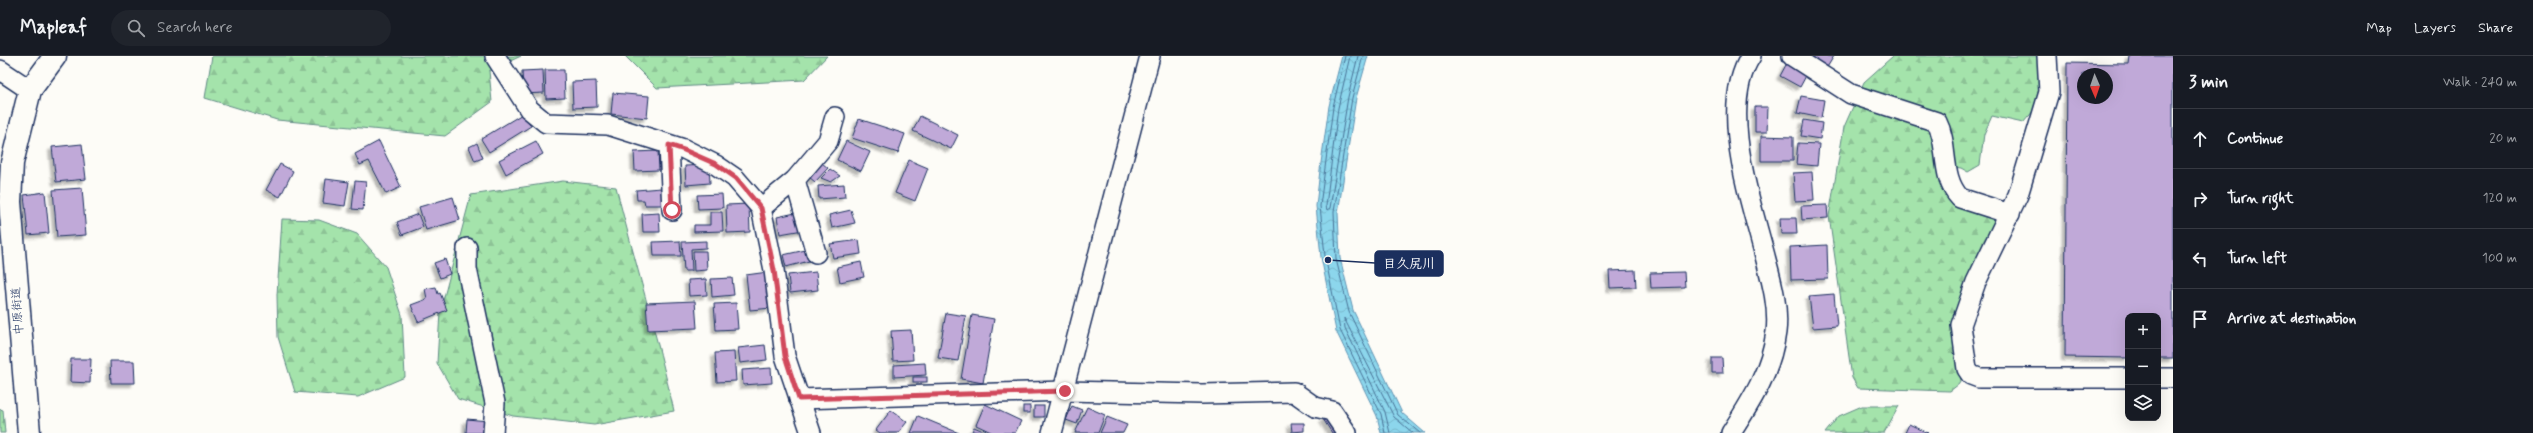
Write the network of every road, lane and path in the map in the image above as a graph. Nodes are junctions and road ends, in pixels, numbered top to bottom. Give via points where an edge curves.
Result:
1 (55, 56) edge
2 (495, 56) edge
3 (1150, 56) edge
4 (1751, 56) edge
5 (1792, 56) edge
6 (2047, 56) edge
7 (0, 70) edge
8 (30, 90) junction
9 (835, 117) dead end
10 (669, 145) junction
11 (795, 180) junction
12 (761, 208) junction
13 (672, 210) dead end
14 (2010, 214) junction
15 (467, 248) dead end
16 (816, 253) dead end
17 (2125, 378) edge
18 (2161, 378) edge
19 (2173, 378) edge
20 (1065, 391) junction
21 (799, 399) junction
22 (29, 433) edge
23 (493, 433) edge
24 (811, 433) edge
25 (1052, 433) edge
26 (1347, 433) edge
27 (1731, 433) edge

1 - 8 main road, 中原街道
2 - 10 street via 529,108 546,123 608,125
3 - 20 street
4 - 27 street via 1744,67 1736,101 1738,133 1746,183 1773,286 1776,330 1771,362 1758,392
5 - 14 street via 1851,94 1937,122 1941,130 1944,160 1954,192 1960,198
6 - 14 street via 2048,92
7 - 8 street
8 - 22 main road, 中原街道 via 12,163 10,202
9 - 11 street via 828,141
10 - 12 street via 716,164 736,178
10 - 13 street
11 - 12 street
11 - 16 street
12 - 21 street via 774,270 785,356
14 - 17 street via 1976,282 1961,325 1967,369 1971,375 1979,378
15 - 23 street via 467,269 496,403
18 - 19 street
20 - 21 street
20 - 25 street
20 - 26 street via 1202,394 1294,392 1315,407 1332,411
21 - 24 street

